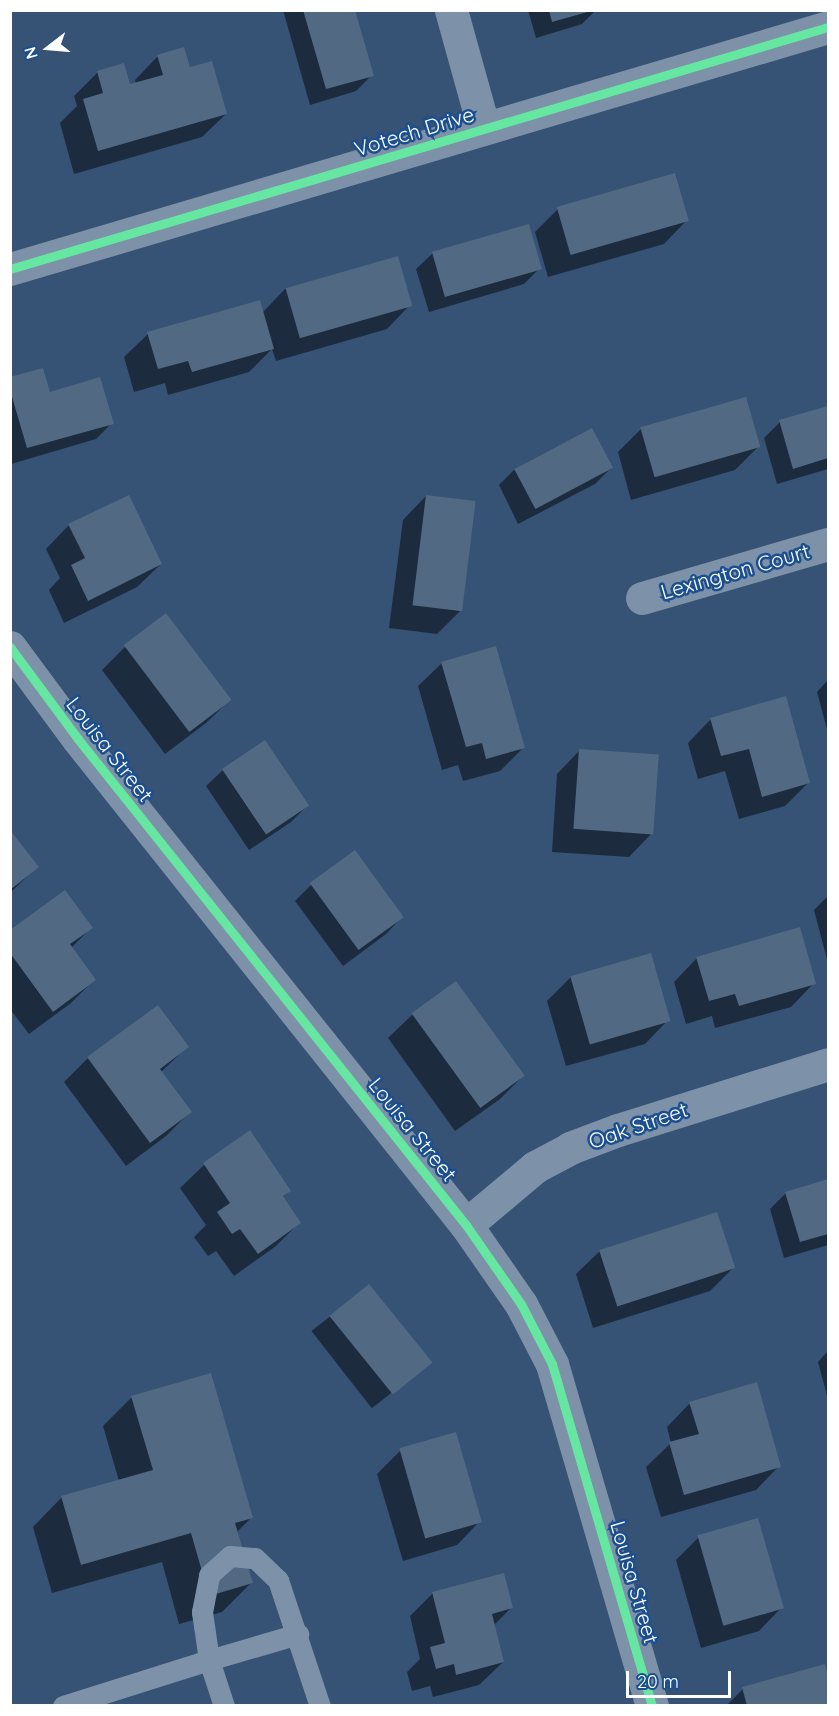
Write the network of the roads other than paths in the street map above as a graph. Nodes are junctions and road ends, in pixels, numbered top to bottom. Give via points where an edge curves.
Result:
1 (451, 10) edge
2 (828, 27) edge
3 (484, 129) junction
4 (10, 269) edge
5 (828, 544) edge
6 (642, 598) dead end
7 (10, 647) edge
8 (828, 1064) edge
9 (466, 1225) junction
10 (298, 1634) junction
11 (209, 1660) junction
12 (119, 1697) edge
13 (63, 1706) edge
14 (224, 1706) edge
15 (320, 1706) edge
16 (652, 1706) edge

1 - 3 street
2 - 3 street, Votech Drive
3 - 4 street, Votech Drive
5 - 6 street, Lexington Court
7 - 9 street, Louisa Street via 78,739
8 - 9 street, Oak Street via 570,1148 536,1167
9 - 16 street, Louisa Street via 522,1304 552,1364
10 - 11 lane
10 - 11 lane via 278,1580 255,1558 230,1556 209,1575 202,1612
10 - 15 lane
11 - 12 lane
11 - 14 lane
12 - 13 lane

